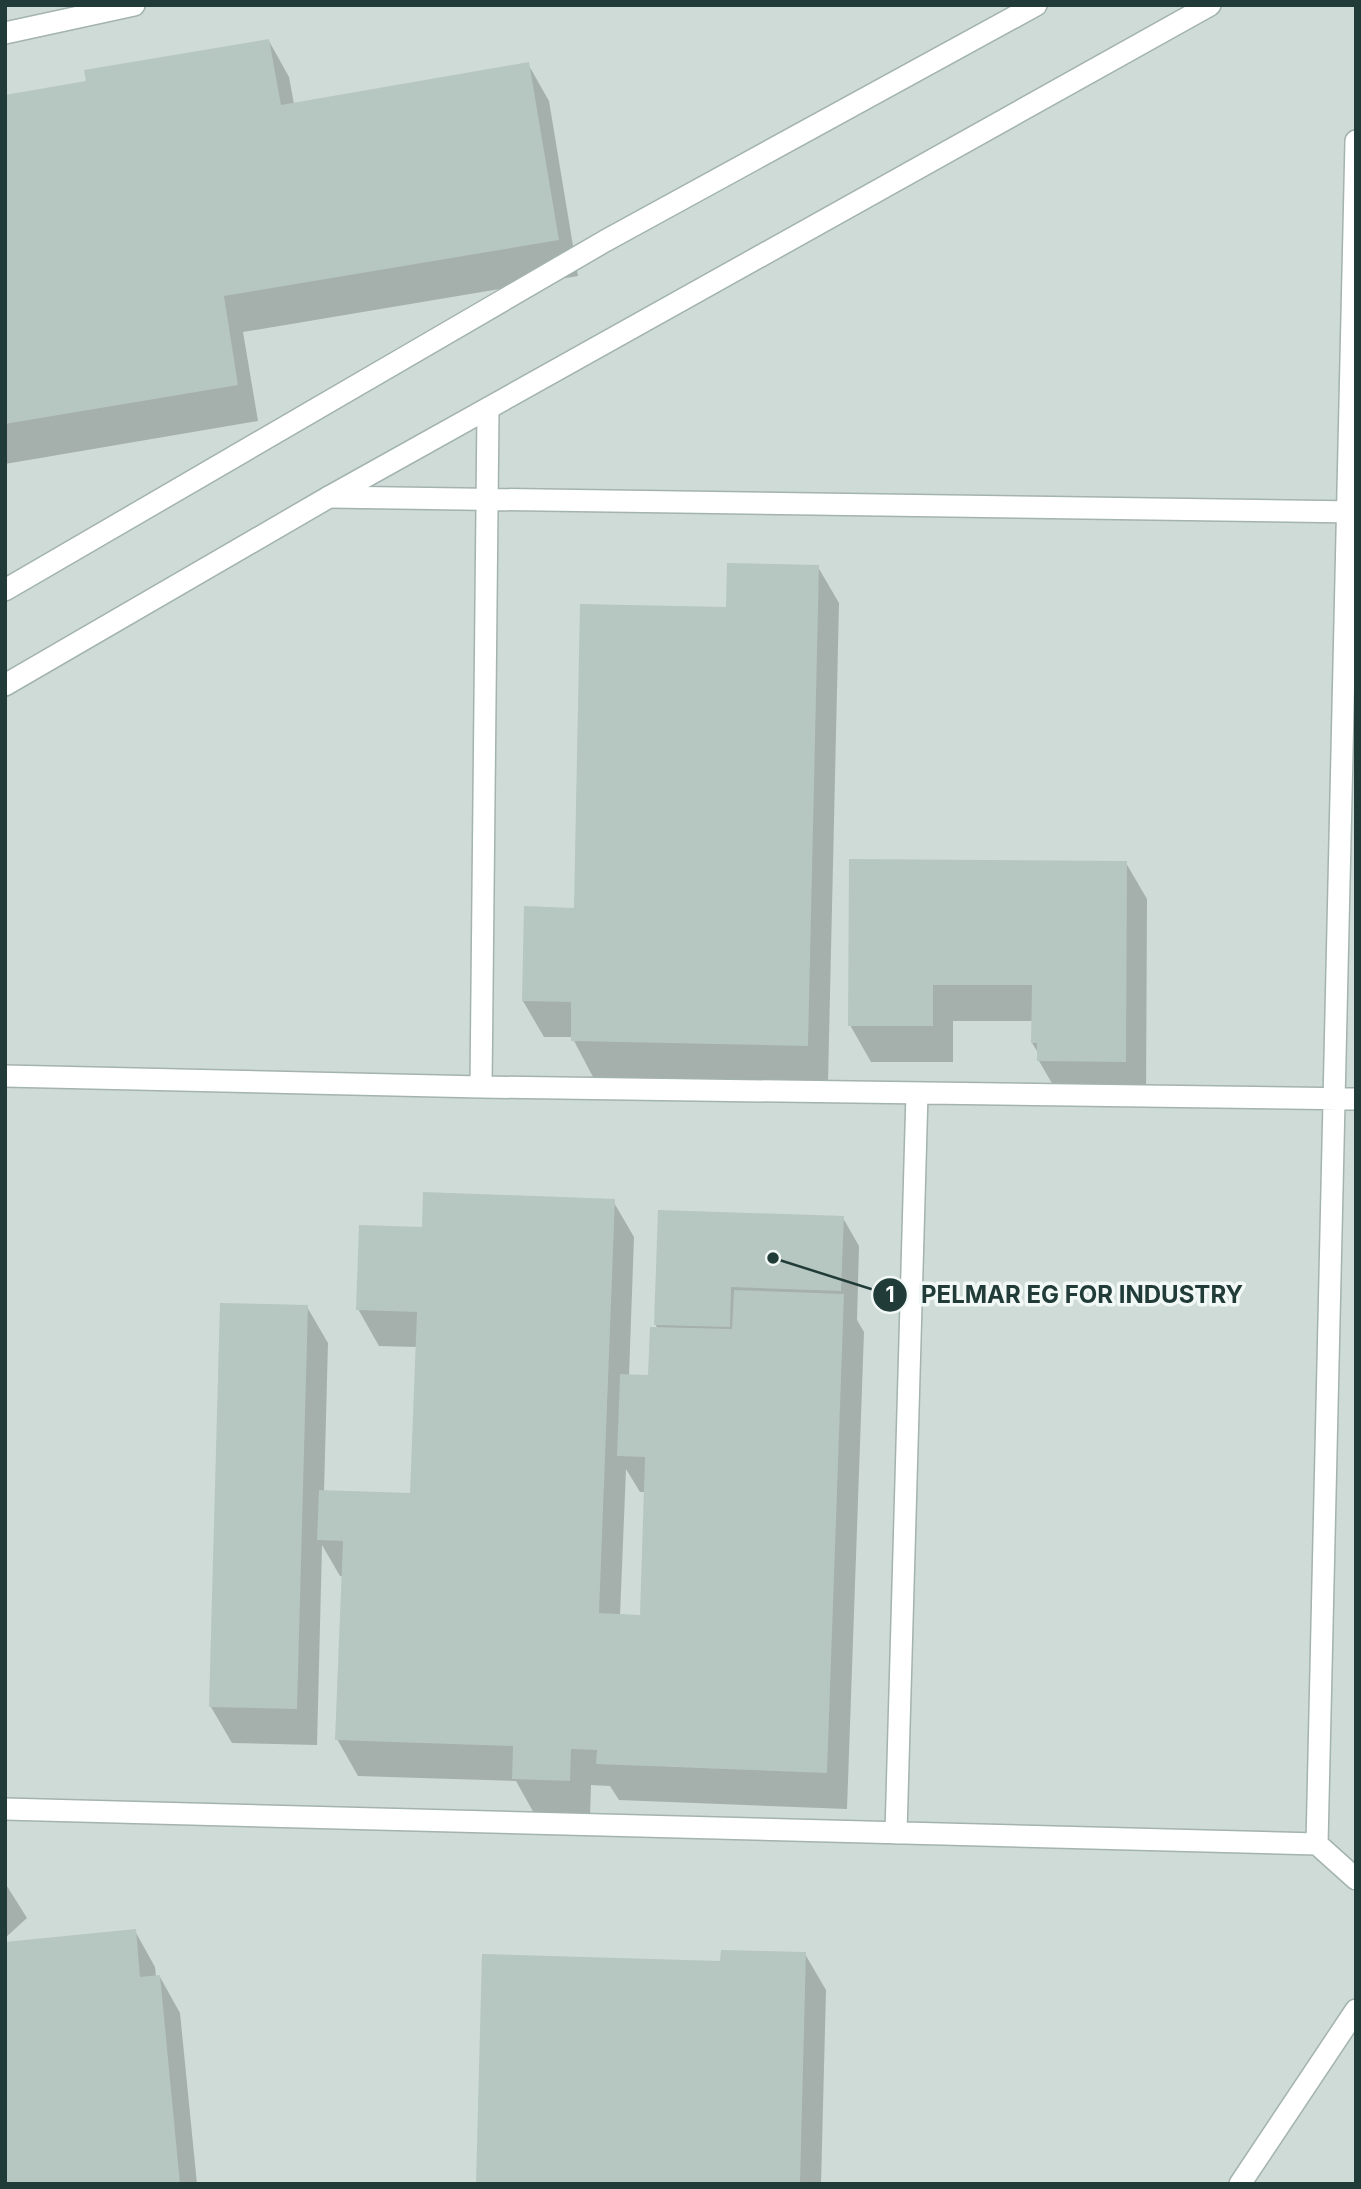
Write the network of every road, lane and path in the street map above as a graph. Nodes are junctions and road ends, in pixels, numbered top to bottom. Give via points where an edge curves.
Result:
1 (134, 5) edge
2 (1036, 5) edge
3 (1210, 5) edge
4 (5, 33) edge
5 (1356, 141) edge
6 (488, 410) junction
7 (329, 497) junction
8 (487, 500) junction
9 (1352, 512) edge
10 (5, 590) edge
11 (5, 685) edge
12 (5, 1076) edge
13 (481, 1087) junction
14 (917, 1093) junction
15 (1334, 1098) junction
16 (1356, 1099) edge
17 (5, 1809) edge
18 (896, 1833) junction
19 (1317, 1844) junction
20 (1356, 1879) edge
21 (1356, 2010) edge
22 (1240, 2184) edge

1 - 4 street
2 - 10 street via 606,241
3 - 6 street
5 - 9 street
6 - 7 street
6 - 8 street
7 - 8 street
7 - 11 street
8 - 9 street
8 - 13 street
9 - 15 street
12 - 13 street
13 - 14 street
14 - 15 street
14 - 18 street
15 - 16 street
15 - 19 street
17 - 18 street
18 - 19 street
19 - 20 street
21 - 22 street

